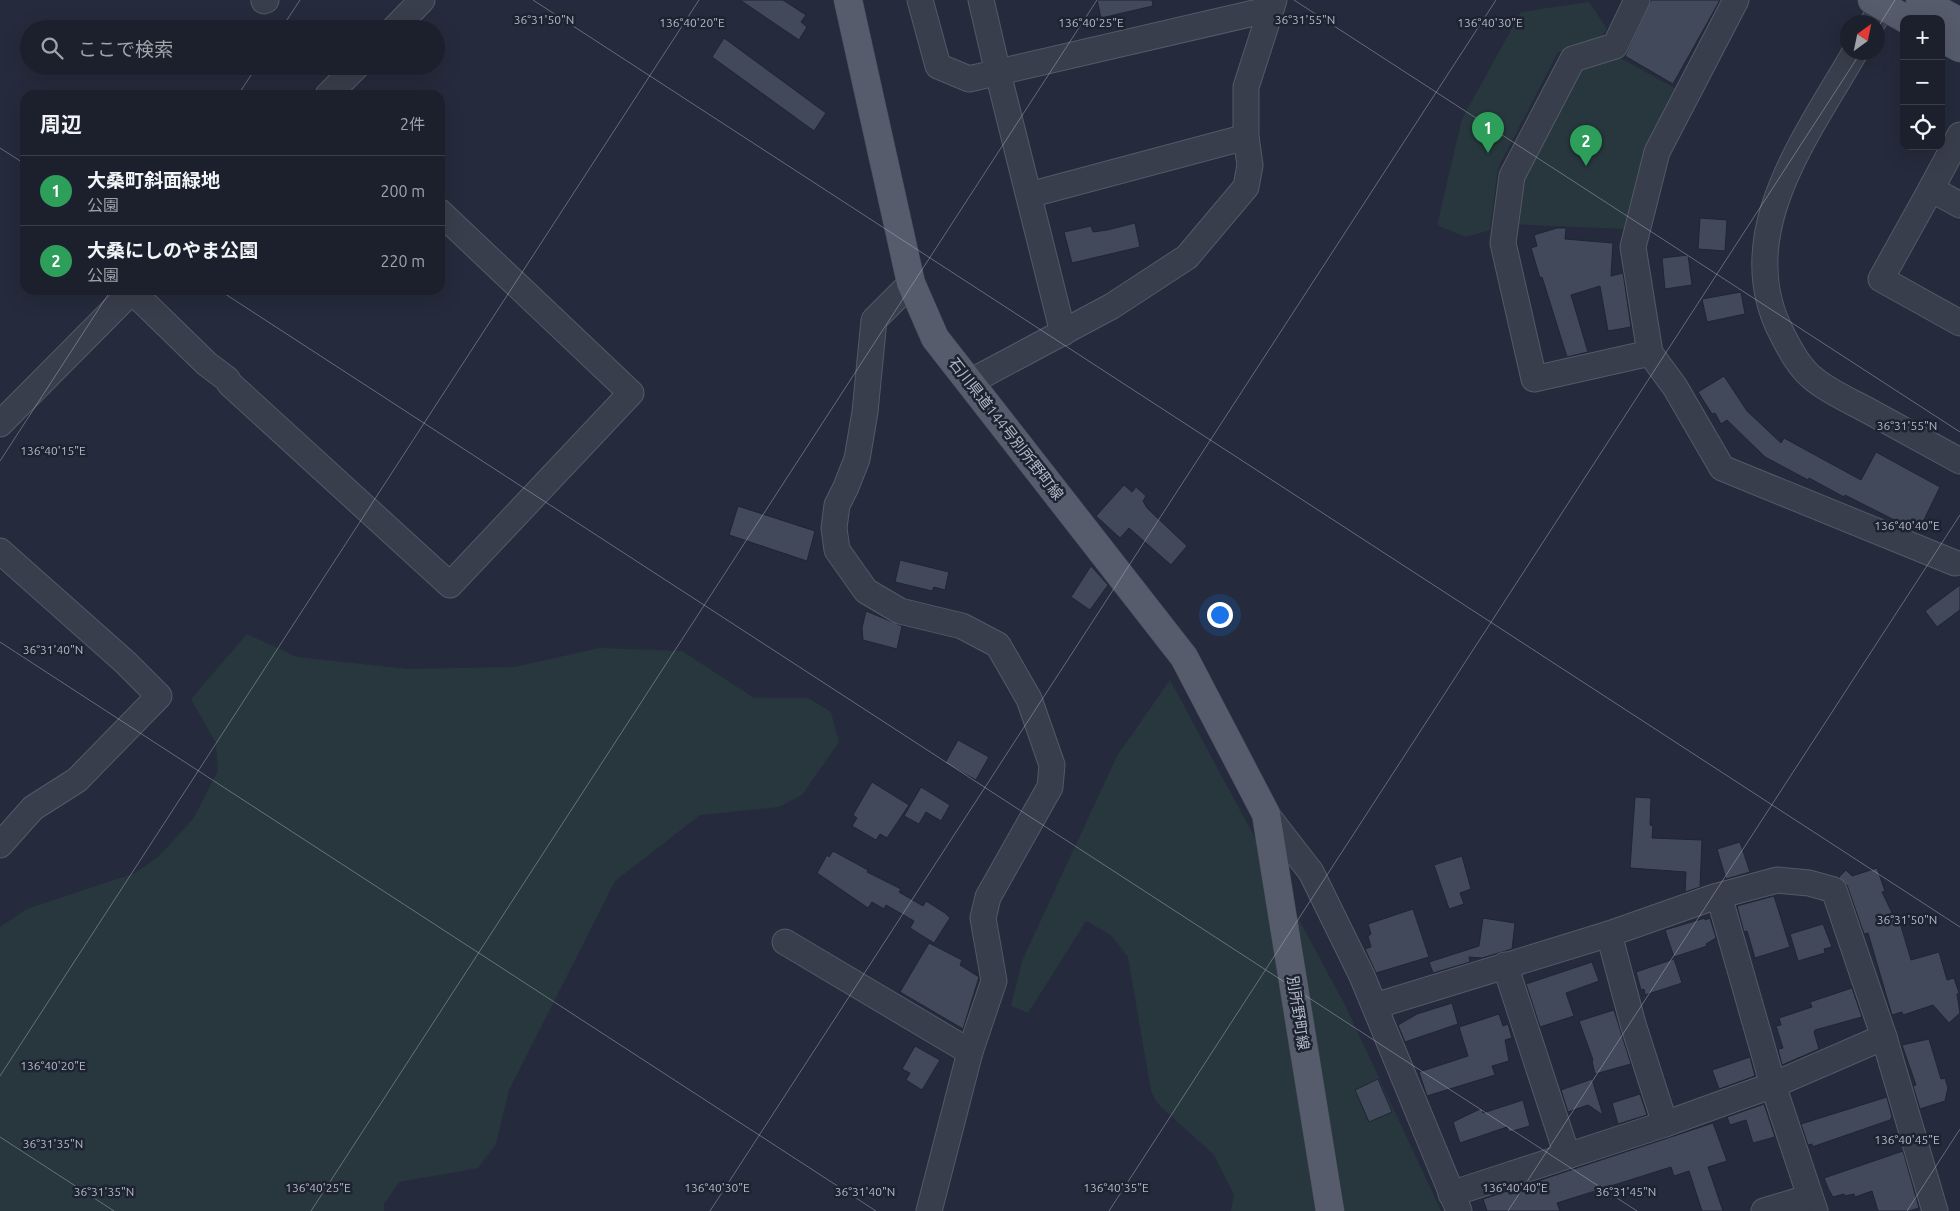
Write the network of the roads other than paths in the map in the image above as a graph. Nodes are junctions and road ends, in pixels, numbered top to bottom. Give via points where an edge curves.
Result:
1 (422, 0) edge
2 (848, 0) edge
3 (920, 0) edge
4 (981, 0) edge
5 (1637, 0) edge
6 (1736, 0) edge
7 (1920, 0) edge
8 (1272, 4) edge
9 (1878, 7) edge
10 (1900, 16) edge
11 (403, 20) edge
12 (1960, 22) edge
13 (1945, 40) edge
14 (1960, 48) edge
15 (1851, 60) edge
16 (998, 73) junction
17 (348, 75) edge
18 (333, 90) edge
19 (1960, 135) edge
20 (1246, 137) junction
21 (1931, 189) junction
22 (1029, 195) junction
23 (1960, 205) edge
24 (445, 217) edge
25 (911, 283) junction
26 (127, 295) edge
27 (137, 295) edge
28 (1960, 323) edge
29 (1064, 333) junction
30 (1650, 353) junction
31 (970, 382) junction
32 (0, 424) edge
33 (1960, 461) edge
34 (0, 551) edge
35 (1958, 562) edge
36 (1266, 814) junction
37 (0, 845) edge
38 (1718, 896) junction
39 (1609, 934) junction
40 (785, 942) dead end
41 (1505, 965) junction
42 (1375, 1006) junction
43 (1884, 1037) junction
44 (970, 1052) junction
45 (1773, 1085) junction
46 (1665, 1124) junction
47 (1567, 1155) junction
48 (1455, 1202) edge
49 (1812, 1204) edge
50 (929, 1211) edge
51 (1330, 1211) edge
52 (1764, 1211) edge
53 (1935, 1211) edge

1 - 11 street
2 - 25 main road, 石川県道144号別所野町線
3 - 16 street via 938,66 969,78
4 - 16 street
5 - 30 street via 1615,46 1573,59 1512,176 1503,243 1534,379
6 - 30 street via 1657,152 1632,247
7 - 12 main road
8 - 16 street
8 - 20 street via 1246,87
9 - 10 main road
13 - 14 main road
15 - 33 street via 1788,169 1777,196 1765,235 1764,282 1776,323 1792,353 1813,379
16 - 22 street
17 - 18 street
19 - 21 street
20 - 22 street
20 - 29 street via 1250,165 1246,187 1187,257
21 - 23 street
21 - 28 street via 1881,279
22 - 29 street
24 - 27 street via 631,393 450,586 207,364
25 - 31 main road, 石川県道144号別所野町線 via 934,338
25 - 44 street via 874,320 856,459 837,504 834,528 837,550 866,591 900,611 962,626 998,645 1029,699 1052,764 1050,787 988,897 983,918 994,981
26 - 32 street
29 - 31 street
30 - 35 street via 1675,387 1722,468
31 - 36 main road, 石川県道144号別所野町線 via 1184,657
34 - 37 street via 159,696 76,780 33,808
36 - 42 street via 1311,872
36 - 51 main road, 別所野町線
38 - 39 street
38 - 43 street via 1777,880 1809,883 1834,890
38 - 45 street
39 - 41 street
39 - 46 street
40 - 44 street
41 - 42 street
41 - 47 street
42 - 48 street
43 - 45 street
43 - 53 street
44 - 50 street
45 - 46 street
45 - 49 street
46 - 47 street
47 - 48 street
49 - 52 street

